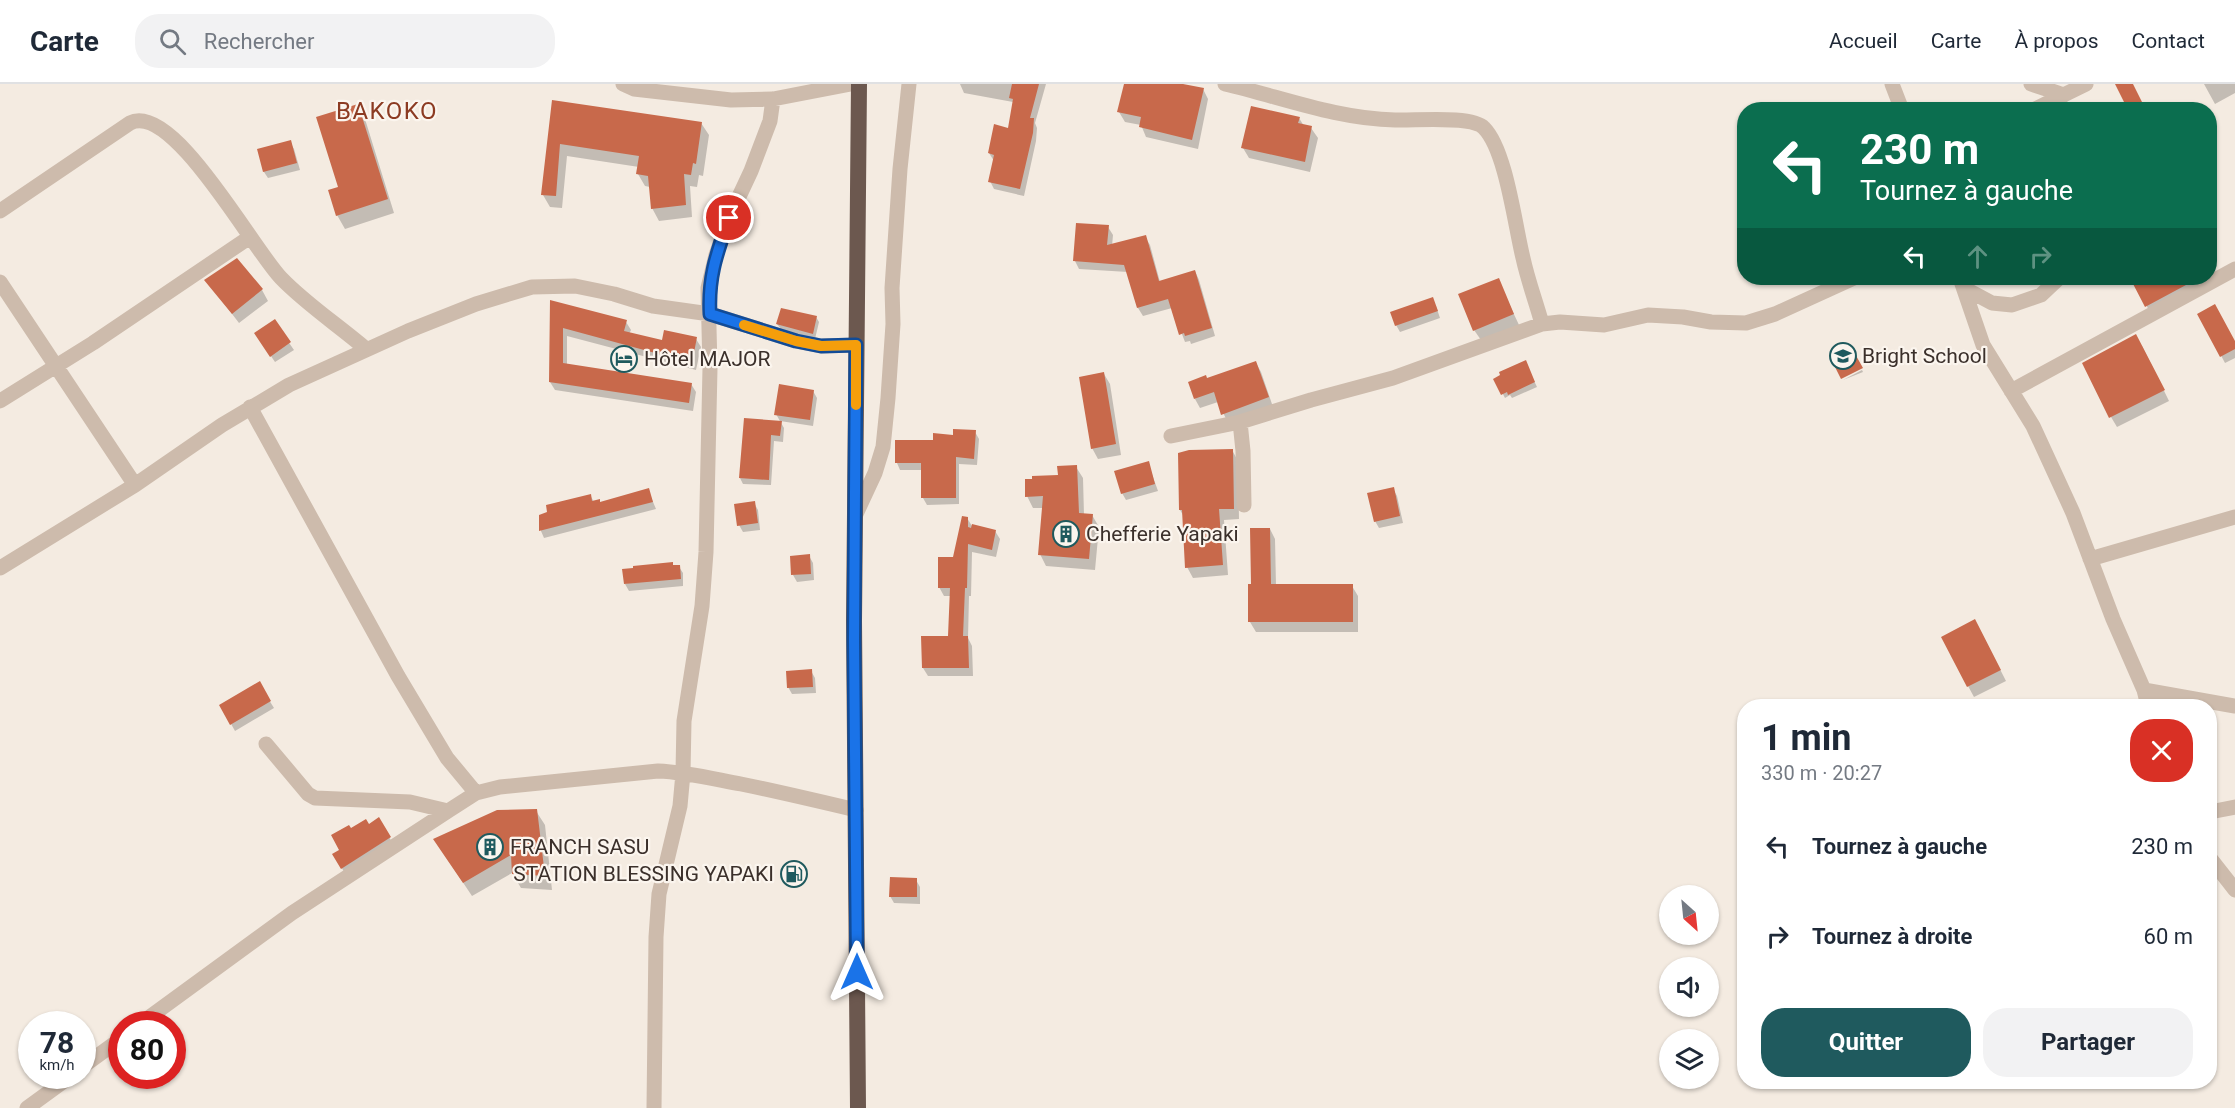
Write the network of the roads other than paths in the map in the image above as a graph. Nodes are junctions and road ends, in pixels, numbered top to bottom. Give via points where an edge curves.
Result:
1 (623, 84) edge
2 (851, 84) edge
3 (859, 84) edge
4 (909, 84) edge
5 (1225, 84) edge
6 (1892, 84) edge
7 (2031, 84) edge
8 (2086, 84) edge
9 (2064, 95) junction
10 (773, 99) junction
11 (1899, 102) edge
12 (2050, 102) edge
13 (0, 211) edge
14 (250, 237) junction
15 (2235, 269) edge
16 (2217, 279) edge
17 (0, 282) edge
18 (1838, 285) edge
19 (1963, 285) edge
20 (1965, 285) edge
21 (2052, 285) edge
22 (2206, 285) edge
23 (710, 314) junction
24 (1542, 324) junction
25 (856, 345) junction
26 (366, 349) junction
27 (56, 366) junction
28 (2011, 391) junction
29 (0, 401) edge
30 (250, 407) junction
31 (1240, 422) junction
32 (1171, 436) dead end
33 (135, 484) junction
34 (1244, 505) dead end
35 (856, 514) junction
36 (2235, 517) edge
37 (2091, 559) junction
38 (0, 568) edge
39 (2144, 690) junction
40 (2146, 699) edge
41 (2195, 699) edge
42 (2217, 703) edge
43 (2235, 706) edge
44 (266, 744) dead end
45 (683, 773) junction
46 (476, 793) junction
47 (2235, 807) edge
48 (856, 810) junction
49 (448, 811) junction
50 (2217, 811) edge
51 (2217, 867) edge
52 (2235, 890) edge
53 (158, 1011) edge
54 (53, 1089) edge
55 (27, 1108) edge
56 (654, 1108) edge
57 (858, 1108) edge

1 - 10 street via 634,89 730,100
2 - 10 street
3 - 25 highway
4 - 35 street via 899,181 883,447
5 - 24 street via 1358,117 1463,120 1483,126 1493,139 1502,165
6 - 11 street
7 - 9 street
8 - 9 street
9 - 12 street
10 - 23 street via 770,121 752,171 737,198 716,255 708,288
13 - 14 street via 136,120 160,129 193,157
14 - 26 street via 279,277
14 - 27 street
15 - 16 street
17 - 27 street
18 - 24 street via 1746,323 1648,315 1604,325
19 - 28 street via 1983,345
20 - 21 street via 1992,303 2012,305 2041,295
22 - 28 street
23 - 25 street via 796,341 821,346
23 - 26 street via 654,306 574,286 532,287 476,304
23 - 45 street via 706,552 702,606 684,721
24 - 31 street via 1393,378
25 - 35 highway
26 - 30 street
27 - 29 street
27 - 33 street
28 - 37 street via 2033,426
30 - 33 street
30 - 46 street via 447,758
31 - 32 street
31 - 34 street
33 - 38 street
35 - 48 highway
36 - 37 street
37 - 39 street
39 - 40 street
39 - 41 street
42 - 43 street
44 - 49 street via 315,798 410,802
45 - 46 street via 658,771 500,787
45 - 48 street
45 - 56 street via 680,806 659,894
46 - 49 street
47 - 50 street
48 - 57 highway
49 - 53 street via 292,913
51 - 52 street
54 - 55 street

